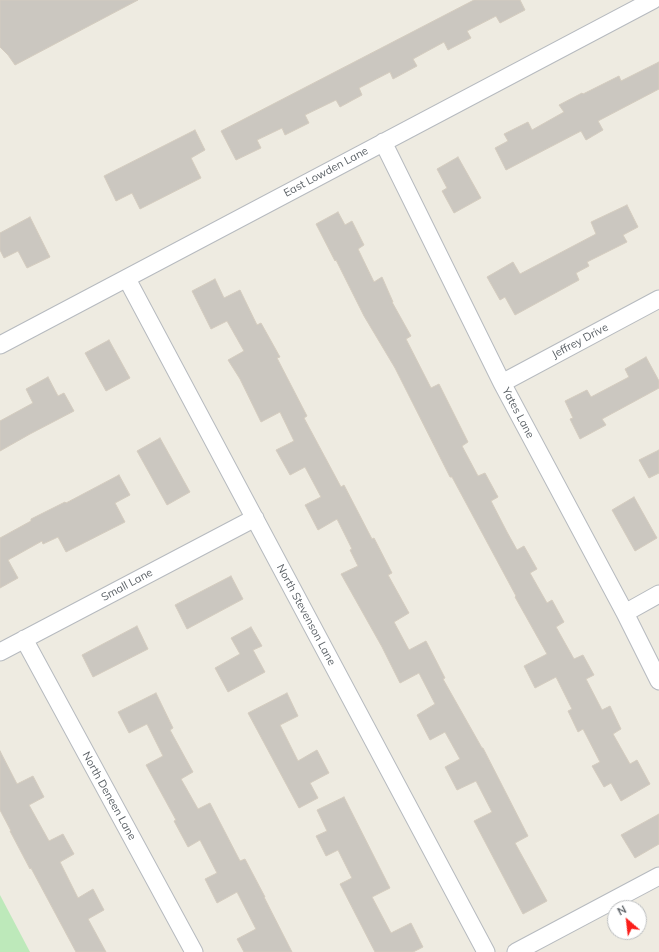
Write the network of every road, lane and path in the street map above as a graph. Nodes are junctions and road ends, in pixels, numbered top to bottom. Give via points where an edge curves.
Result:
1 (653, 0) edge
2 (383, 142) junction
3 (127, 279) junction
4 (659, 299) edge
5 (0, 345) edge
6 (502, 383) junction
7 (255, 518) junction
8 (659, 594) edge
9 (626, 613) junction
10 (24, 639) junction
11 (0, 652) edge
12 (659, 682) edge
13 (659, 876) edge
14 (194, 952) edge
15 (486, 952) edge
16 (516, 952) edge

1 - 2 street, East Lowden Lane
2 - 3 street, East Lowden Lane
2 - 6 street, Yates Lane
3 - 5 street, East Lowden Lane
3 - 7 street, North Stevenson Lane
4 - 6 street, Jeffrey Drive
6 - 9 street, Yates Lane
7 - 10 street, Small Lane
7 - 15 street, North Stevenson Lane
8 - 9 street
9 - 12 street, Yates Lane
10 - 11 street, Small Lane
10 - 14 street, North Deneen Lane
13 - 16 street

